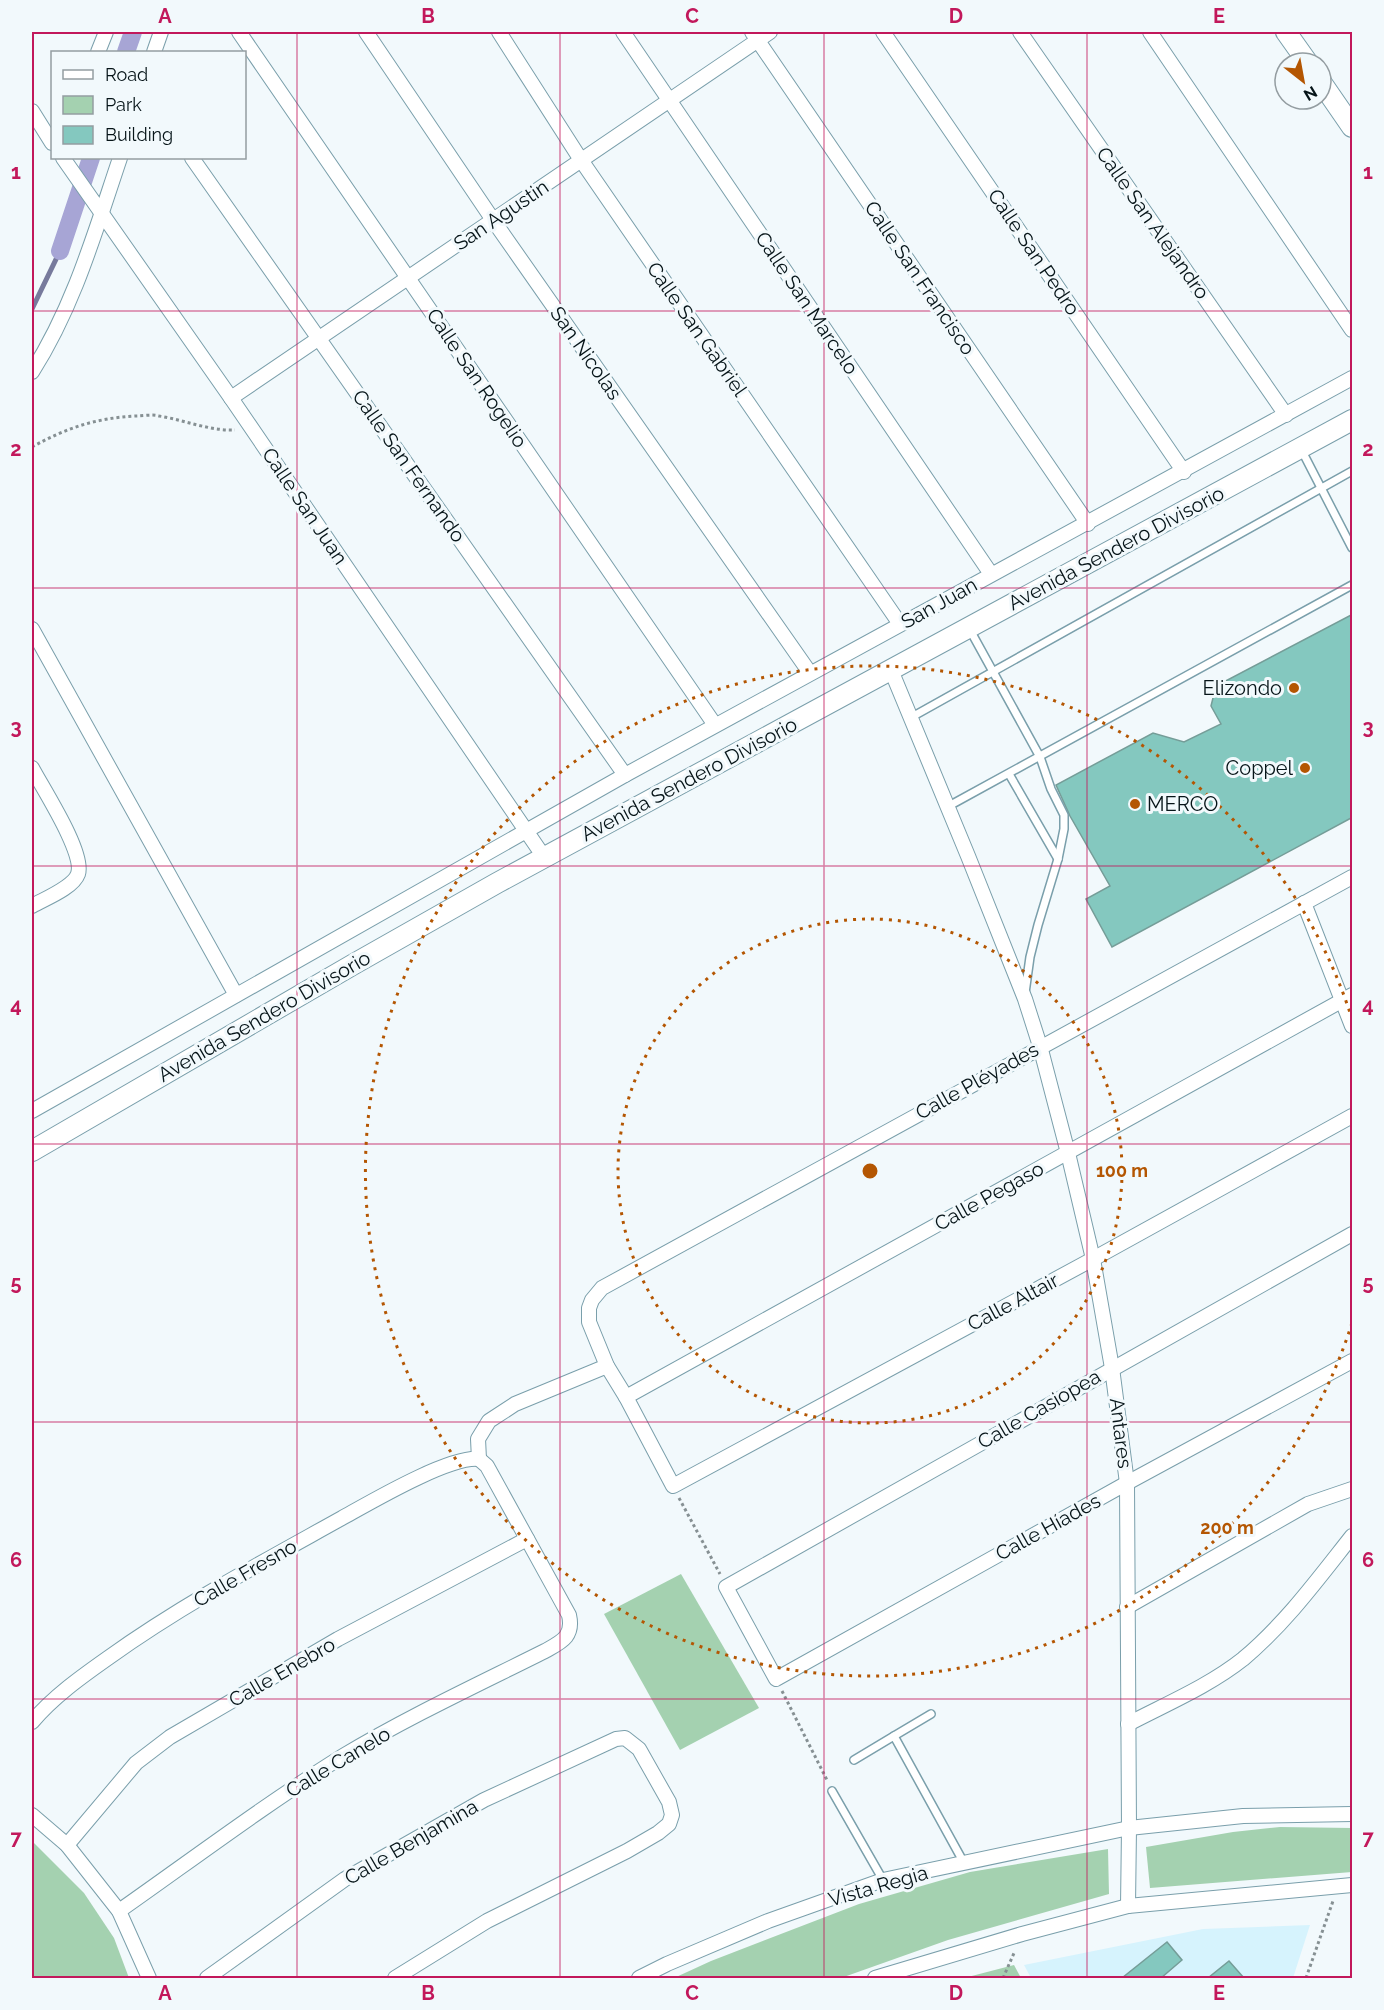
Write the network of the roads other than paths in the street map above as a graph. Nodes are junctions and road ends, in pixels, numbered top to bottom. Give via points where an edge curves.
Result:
1 (106, 32) edge
2 (161, 32) edge
3 (239, 32) edge
4 (366, 32) edge
5 (622, 32) edge
6 (771, 32) edge
7 (884, 32) edge
8 (1020, 32) edge
9 (1150, 32) edge
10 (1286, 32) edge
11 (506, 34) edge
12 (755, 36) edge
13 (98, 51) edge
14 (154, 51) edge
15 (1299, 51) edge
16 (1333, 99) edge
17 (669, 100) junction
18 (32, 111) edge
19 (1353, 127) edge
20 (51, 141) edge
21 (120, 159) edge
22 (193, 159) edge
23 (581, 160) junction
24 (65, 161) edge
25 (101, 213) junction
26 (493, 220) junction
27 (408, 278) junction
28 (1353, 330) edge
29 (319, 338) junction
30 (32, 372) edge
31 (1353, 378) edge
32 (231, 398) junction
33 (1286, 415) junction
34 (1353, 420) edge
35 (1300, 448) junction
36 (1353, 471) edge
37 (1184, 472) junction
38 (1321, 489) junction
39 (1088, 524) junction
40 (1353, 548) edge
41 (991, 574) junction
42 (1353, 585) edge
43 (900, 624) junction
44 (968, 628) junction
45 (32, 629) edge
46 (891, 670) junction
47 (993, 671) junction
48 (810, 673) junction
49 (910, 718) junction
50 (715, 725) junction
51 (1040, 757) junction
52 (1009, 774) junction
53 (625, 775) junction
54 (33, 776) edge
55 (946, 808) junction
56 (526, 830) junction
57 (544, 857) junction
58 (1058, 859) junction
59 (1353, 877) edge
60 (1304, 903) junction
61 (32, 906) edge
62 (236, 995) junction
63 (1348, 998) edge
64 (1025, 999) junction
65 (1353, 1026) edge
66 (1040, 1046) junction
67 (32, 1111) edge
68 (1353, 1116) edge
69 (32, 1151) edge
70 (1068, 1153) junction
71 (1353, 1234) edge
72 (1093, 1260) junction
73 (1353, 1361) edge
74 (607, 1366) junction
75 (1112, 1368) junction
76 (626, 1397) junction
77 (479, 1459) junction
78 (1127, 1483) junction
79 (1353, 1489) edge
80 (1353, 1536) edge
81 (527, 1539) junction
82 (1127, 1607) junction
83 (776, 1679) joint
84 (931, 1714) dead end
85 (32, 1722) edge
86 (1128, 1724) junction
87 (894, 1736) junction
88 (854, 1760) dead end
89 (832, 1791) road end
90 (1353, 1814) edge
91 (32, 1815) edge
92 (1129, 1828) junction
93 (67, 1845) junction
94 (964, 1863) junction
95 (884, 1880) junction
96 (1346, 1885) edge
97 (1128, 1906) junction
98 (119, 1911) junction
99 (149, 1978) edge
100 (207, 1978) edge
101 (395, 1978) edge
102 (639, 1978) edge
103 (875, 1978) edge

1 - 13 street
2 - 14 street
3 - 27 street, Calle San Rogelio
4 - 26 street, San Nicolas
5 - 17 street, Calle San Marcelo
6 - 12 street, San Agustin
7 - 37 street, Calle San Pedro
8 - 33 street, Calle San Alejandro
9 - 28 street
10 - 15 street
11 - 23 street, Calle San Gabriel
12 - 17 street, San Agustin
12 - 39 street, Calle San Francisco
16 - 19 street
17 - 23 street, San Agustin
17 - 41 street, Calle San Marcelo
18 - 20 street
21 - 25 street
22 - 29 street, Calle San Fernando
23 - 26 street, San Agustin
23 - 43 street, Calle San Gabriel
24 - 25 street, Calle San Juan
25 - 30 street via 68,306
25 - 32 street, Calle San Juan
26 - 27 street, San Agustin
26 - 48 street, San Nicolas
27 - 29 street, San Agustin
27 - 50 street, Calle San Rogelio
29 - 32 street, San Agustin
29 - 53 street, Calle San Fernando
31 - 33 street, San Juan
32 - 56 street, Calle San Juan
33 - 37 street, San Juan
34 - 35 street, Avenida Sendero Divisorio
35 - 38 lane
35 - 44 street, Avenida Sendero Divisorio
36 - 38 lane
37 - 39 street, San Juan
38 - 40 lane
38 - 47 lane
39 - 41 street, San Juan
41 - 43 street, San Juan
42 - 51 lane
43 - 48 street, San Juan
44 - 46 street, Avenida Sendero Divisorio
44 - 47 lane
45 - 62 street
46 - 49 street, Antares
46 - 57 street, Avenida Sendero Divisorio
47 - 49 lane
47 - 51 lane
48 - 50 street, San Juan
49 - 55 street, Antares
50 - 53 street, San Juan
51 - 52 lane
51 - 58 lane via 1064,815
52 - 55 lane
52 - 58 lane
53 - 56 street, San Juan
54 - 61 street via 71,839 78,875 68,886
55 - 64 street, Antares
56 - 57 street, Calle San Juan
56 - 62 street, Avenida Sendero Divisorio
57 - 69 street, Avenida Sendero Divisorio
58 - 64 lane via 1030,957
59 - 60 street, Calle Pléyades
60 - 63 street
60 - 66 street, Calle Pléyades
62 - 67 street, Avenida Sendero Divisorio
63 - 65 street
63 - 70 street, Calle Pegaso
64 - 66 street, Antares
66 - 70 street, Antares
66 - 74 street, Calle Pléyades via 602,1288 588,1308 589,1322
68 - 72 street, Calle Altair
70 - 72 street, Antares
70 - 76 street, Calle Pegaso
71 - 75 street, Calle Casiopea
72 - 75 street, Antares
72 - 76 street, Calle Altair via 673,1486
73 - 78 street, Calle Híades
74 - 76 street
74 - 77 street via 515,1404 489,1421 478,1438
75 - 78 street, Antares
75 - 83 street, Calle Casiopea via 726,1587
77 - 81 street via 487,1466
77 - 85 street, Calle Fresno via 463,1459 396,1489 238,1575 140,1634 75,1682
78 - 82 street, Antares
78 - 83 street, Calle Híades
79 - 82 street via 1298,1510
80 - 86 street via 1300,1601 1242,1659
81 - 93 street, Calle Enebro via 338,1638 170,1737 136,1763
81 - 98 street, Calle Canelo via 569,1615 571,1629 560,1642 346,1755
82 - 86 street, Antares
84 - 87 lane
86 - 92 street, Antares
87 - 88 lane
87 - 94 lane
89 - 95 lane
90 - 92 street, Vista Regia via 1243,1816
91 - 93 street
92 - 94 street, Vista Regia
92 - 97 street
93 - 98 street
94 - 95 street, Vista Regia
95 - 102 street, Vista Regia via 768,1921
96 - 97 street
97 - 103 street
98 - 99 street
100 - 101 street, Calle Benjamina via 345,1879 419,1836 484,1800 616,1739 632,1741 669,1802 669,1824 627,1851 487,1921

